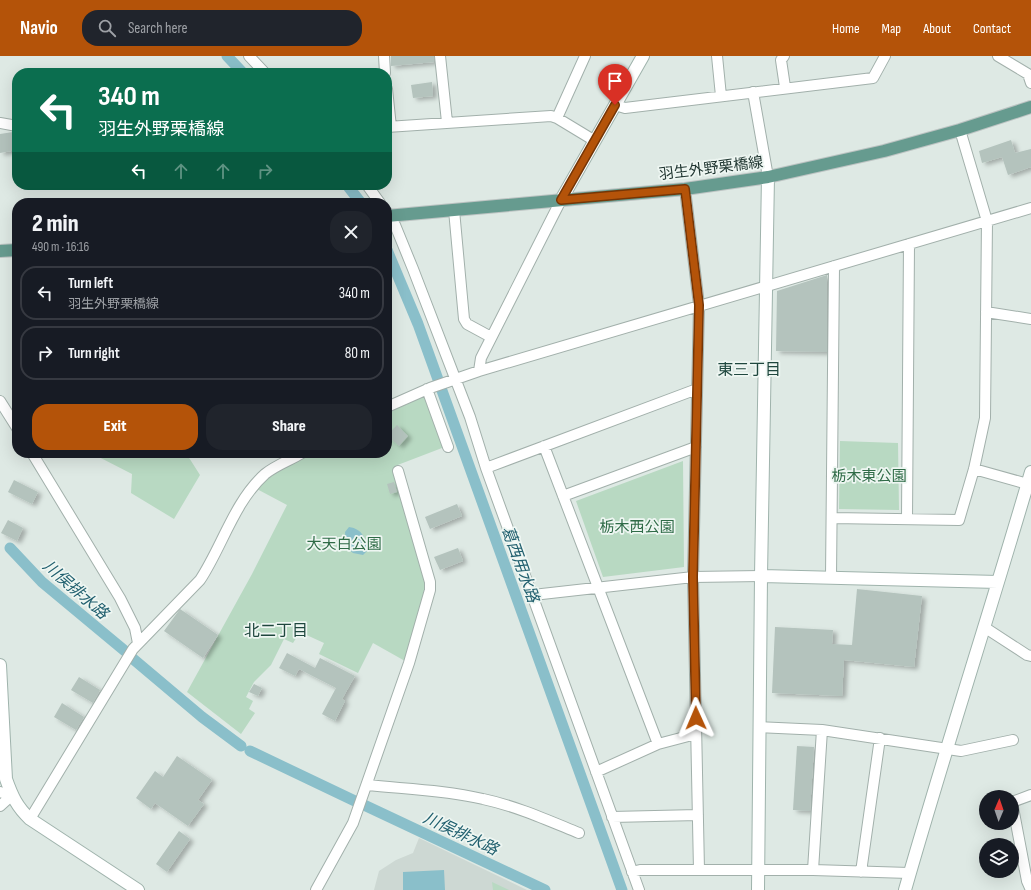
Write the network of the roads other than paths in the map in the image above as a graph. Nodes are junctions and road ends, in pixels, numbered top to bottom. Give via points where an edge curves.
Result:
1 (249, 56) edge
2 (384, 56) edge
3 (440, 56) edge
4 (585, 56) edge
5 (643, 56) edge
6 (717, 56) edge
7 (784, 56) edge
8 (885, 56) edge
9 (998, 56) edge
10 (260, 68) edge
11 (385, 68) edge
12 (1030, 75) edge
13 (785, 87) junction
14 (753, 92) junction
15 (721, 96) junction
16 (615, 105) junction
17 (1031, 107) edge
18 (557, 118) junction
19 (446, 122) junction
20 (0, 123) edge
21 (12, 125) edge
22 (392, 127) edge
23 (960, 130) junction
24 (595, 141) junction
25 (768, 177) junction
26 (685, 189) junction
27 (561, 200) junction
28 (1031, 208) edge
29 (454, 210) junction
30 (392, 215) edge
31 (987, 221) junction
32 (392, 223) edge
33 (909, 244) junction
34 (12, 250) edge
35 (0, 251) edge
36 (834, 266) junction
37 (766, 285) junction
38 (699, 305) junction
39 (986, 312) junction
40 (1031, 319) edge
41 (491, 337) junction
42 (480, 371) junction
43 (452, 380) junction
44 (429, 389) junction
45 (697, 389) junction
46 (0, 401) edge
47 (392, 405) edge
48 (12, 420) edge
49 (544, 446) junction
50 (448, 447) dead end
51 (696, 447) junction
52 (35, 458) edge
53 (293, 458) edge
54 (486, 468) junction
55 (974, 469) junction
56 (398, 470) dead end
57 (1031, 472) edge
58 (1029, 485) edge
59 (563, 496) junction
60 (832, 518) junction
61 (907, 519) junction
62 (760, 576) junction
63 (693, 577) junction
64 (831, 577) junction
65 (998, 582) junction
66 (598, 587) junction
67 (533, 595) junction
68 (984, 628) junction
69 (133, 650) junction
70 (1031, 656) edge
71 (0, 665) edge
72 (1, 694) edge
73 (759, 727) junction
74 (822, 730) junction
75 (696, 734) junction
76 (880, 738) junction
77 (1013, 740) dead end
78 (658, 744) junction
79 (945, 750) junction
80 (596, 772) junction
81 (367, 785) junction
82 (6, 794) edge
83 (1031, 795) edge
84 (0, 806) edge
85 (698, 815) junction
86 (612, 817) junction
87 (30, 819) junction
88 (579, 833) dead end
89 (1026, 851) edge
90 (699, 870) junction
91 (758, 870) junction
92 (813, 870) junction
93 (632, 872) junction
94 (861, 872) junction
95 (909, 873) junction
96 (138, 890) edge
97 (316, 890) edge
98 (639, 890) edge
99 (758, 890) edge
100 (904, 890) edge
101 (1031, 890) edge

1 - 10 street
2 - 11 street
3 - 19 street
4 - 18 street
5 - 16 street
6 - 15 street
7 - 13 street via 781,60
8 - 13 street via 872,78
9 - 12 street
13 - 14 street
14 - 15 street
14 - 25 street
15 - 16 street via 625,108
16 - 24 street
17 - 23 main road, 羽生外野栗橋線
18 - 19 street via 551,116
18 - 24 street
19 - 22 street
20 - 21 street
23 - 25 main road, 羽生外野栗橋線 via 884,151
23 - 31 street
24 - 27 street
25 - 26 main road, 羽生外野栗橋線
25 - 37 street
26 - 27 main road, 羽生外野栗橋線
26 - 38 street
27 - 29 main road, 羽生外野栗橋線
27 - 41 street
28 - 31 street
29 - 30 main road, 羽生外野栗橋線
29 - 41 street via 464,319 467,324
31 - 33 street
31 - 39 street
32 - 43 street via 413,268
33 - 36 street
33 - 61 street
34 - 35 main road
36 - 37 street
36 - 60 street
37 - 38 street
37 - 62 street
38 - 42 street
38 - 45 street
39 - 40 street
39 - 55 street via 985,418
41 - 42 street via 481,358
42 - 43 street
43 - 44 street
43 - 54 street via 470,417
44 - 47 street
44 - 50 street
45 - 49 street
45 - 51 street
46 - 48 street
49 - 54 street
49 - 59 street
51 - 59 street
51 - 63 street
52 - 69 street via 120,598 135,628
53 - 69 street via 260,479 240,505 200,580
54 - 67 street
55 - 58 street
55 - 61 street via 959,520
56 - 81 street via 431,586 409,663
57 - 58 street
58 - 65 street
59 - 66 street
60 - 61 street
60 - 64 street
62 - 63 street
62 - 64 street
62 - 73 street
63 - 66 street
63 - 75 street
64 - 65 street
65 - 68 street
66 - 67 street
66 - 78 street
67 - 80 street
68 - 70 street
68 - 79 street
69 - 87 street
71 - 72 street
72 - 82 street
73 - 74 street
73 - 91 street
74 - 76 street
74 - 92 street
75 - 78 street
75 - 85 street
76 - 79 street
76 - 94 street
77 - 79 street via 961,751
78 - 80 street
79 - 95 street
80 - 86 street
81 - 88 street via 482,798 530,813
81 - 97 street via 353,823
82 - 84 street
82 - 87 street
83 - 89 street via 1012,802
85 - 86 street
85 - 90 street
86 - 93 street
87 - 96 street
89 - 101 street
90 - 91 street
90 - 93 street
91 - 92 street
91 - 99 street
92 - 94 street
93 - 98 street
94 - 95 street
95 - 100 street

